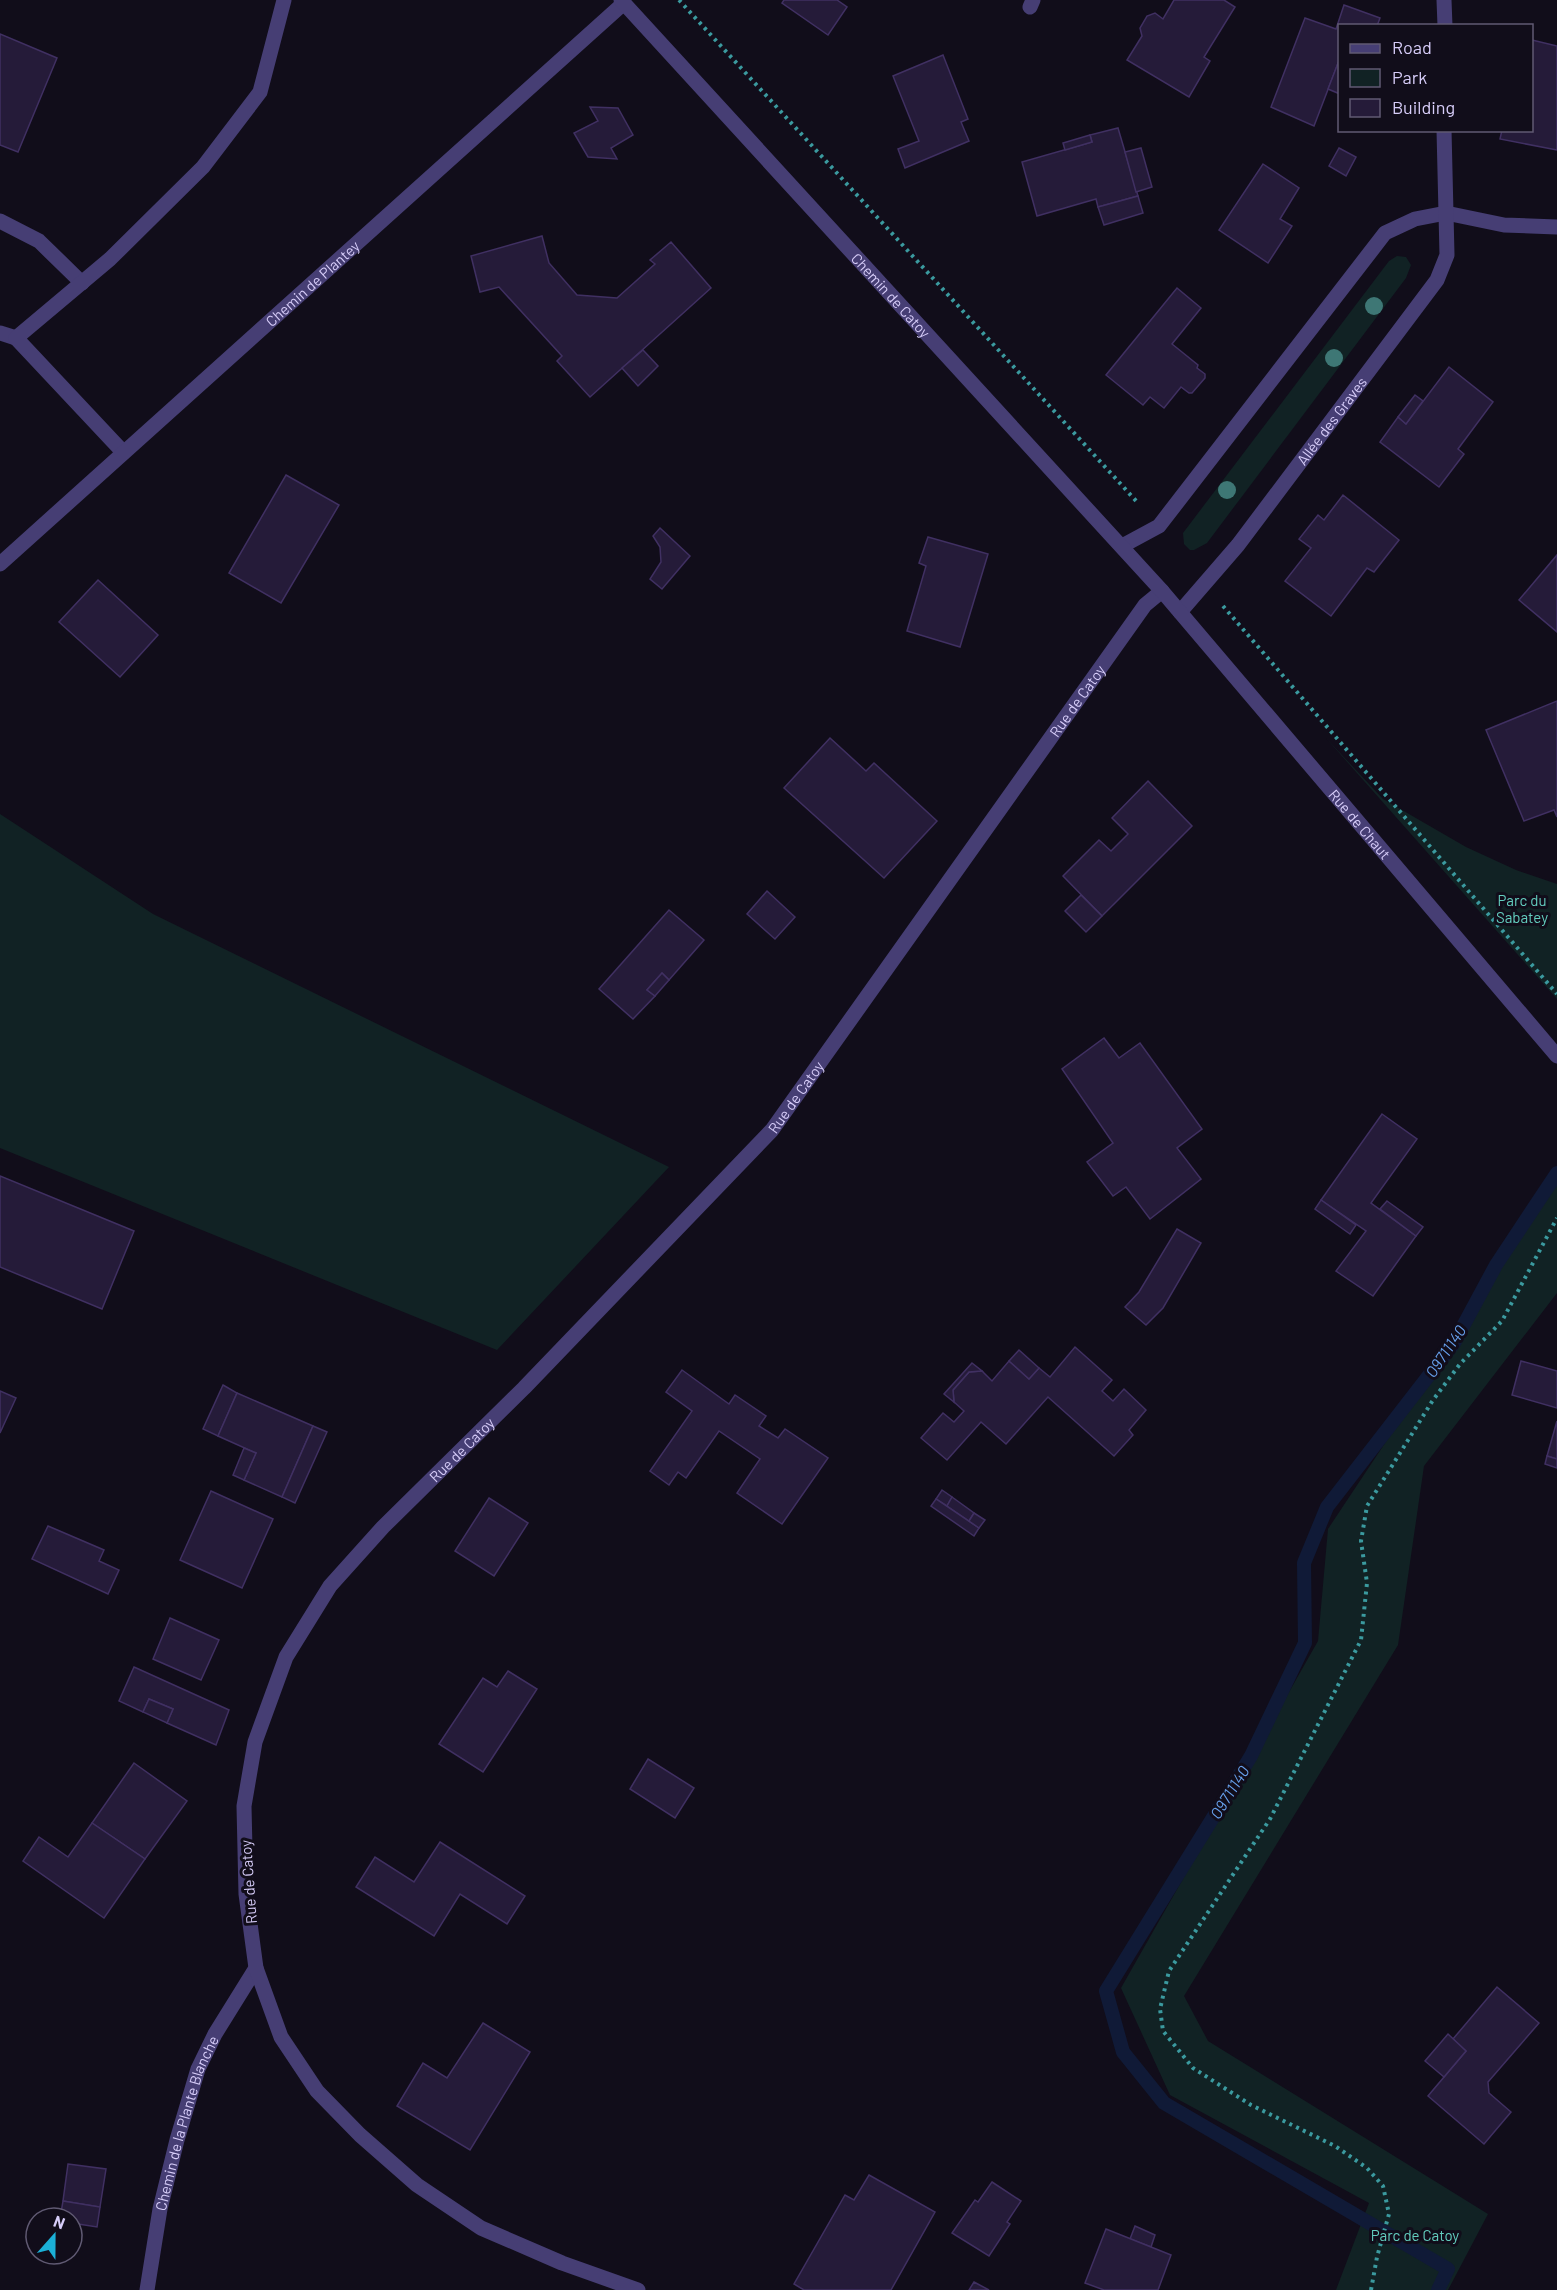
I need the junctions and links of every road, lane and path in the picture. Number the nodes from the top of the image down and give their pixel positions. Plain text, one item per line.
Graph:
1 (284, 0) edge
2 (679, 0) edge
3 (1444, 0) edge
4 (622, 2) edge
5 (1444, 24) edge
6 (1443, 132) edge
7 (1446, 213) junction
8 (0, 221) edge
9 (1557, 227) edge
10 (82, 283) junction
11 (0, 333) edge
12 (16, 338) junction
13 (123, 452) junction
14 (1159, 526) junction
15 (1122, 546) junction
16 (0, 564) edge
17 (1204, 584) junction
18 (1162, 591) junction
19 (1180, 612) junction
20 (1557, 994) edge
21 (1557, 1056) edge
22 (1557, 1218) edge
23 (256, 1968) junction
24 (147, 2290) edge
25 (638, 2290) edge
26 (1371, 2290) edge

1 - 10 street
2 - 14 path
3 - 5 street
4 - 13 street, Chemin de Plantey
4 - 15 street, Chemin de Catoy
6 - 7 street, Allée des Graves
7 - 9 street
7 - 14 street
7 - 17 street, Allée des Graves
8 - 10 street
10 - 12 street
11 - 12 street
12 - 13 street
13 - 16 street, Chemin de Plantey
14 - 15 street
15 - 18 street, Chemin de Catoy
17 - 19 street, Allée des Graves
17 - 20 path
18 - 19 street, Rue de Chaut
18 - 23 street, Rue de Catoy
19 - 21 street, Rue de Chaut
22 - 26 path
23 - 24 street, Chemin de la Plante Blanche
23 - 25 street, Rue de Catoy

